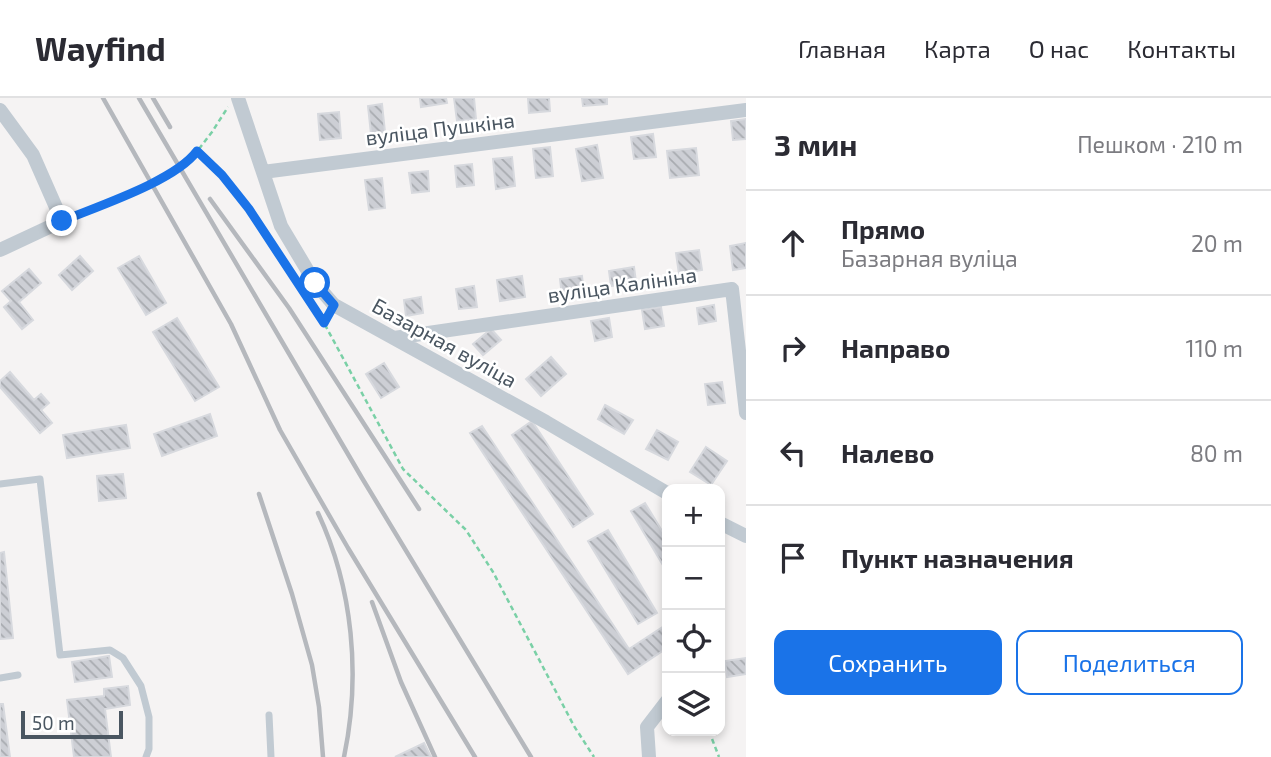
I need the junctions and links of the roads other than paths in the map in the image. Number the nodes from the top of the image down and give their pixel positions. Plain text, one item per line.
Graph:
1 (236, 98) edge
2 (0, 110) edge
3 (746, 110) edge
4 (263, 172) junction
5 (0, 250) edge
6 (394, 338) junction
7 (746, 413) edge
8 (0, 484) edge
9 (662, 490) edge
10 (725, 526) edge
11 (746, 536) edge
12 (18, 676) dead end
13 (0, 678) edge
14 (662, 706) edge
15 (269, 715) dead end
16 (145, 757) edge
17 (271, 757) edge
18 (649, 757) edge

1 - 4 street, Базарная вуліца
2 - 5 street
3 - 4 street, вуліца Пушкіна
4 - 6 street, Базарная вуліца
6 - 7 street, вуліца Калініна
6 - 9 street, Базарная вуліца
8 - 16 lane
10 - 11 street
12 - 13 lane
14 - 18 street
15 - 17 lane

